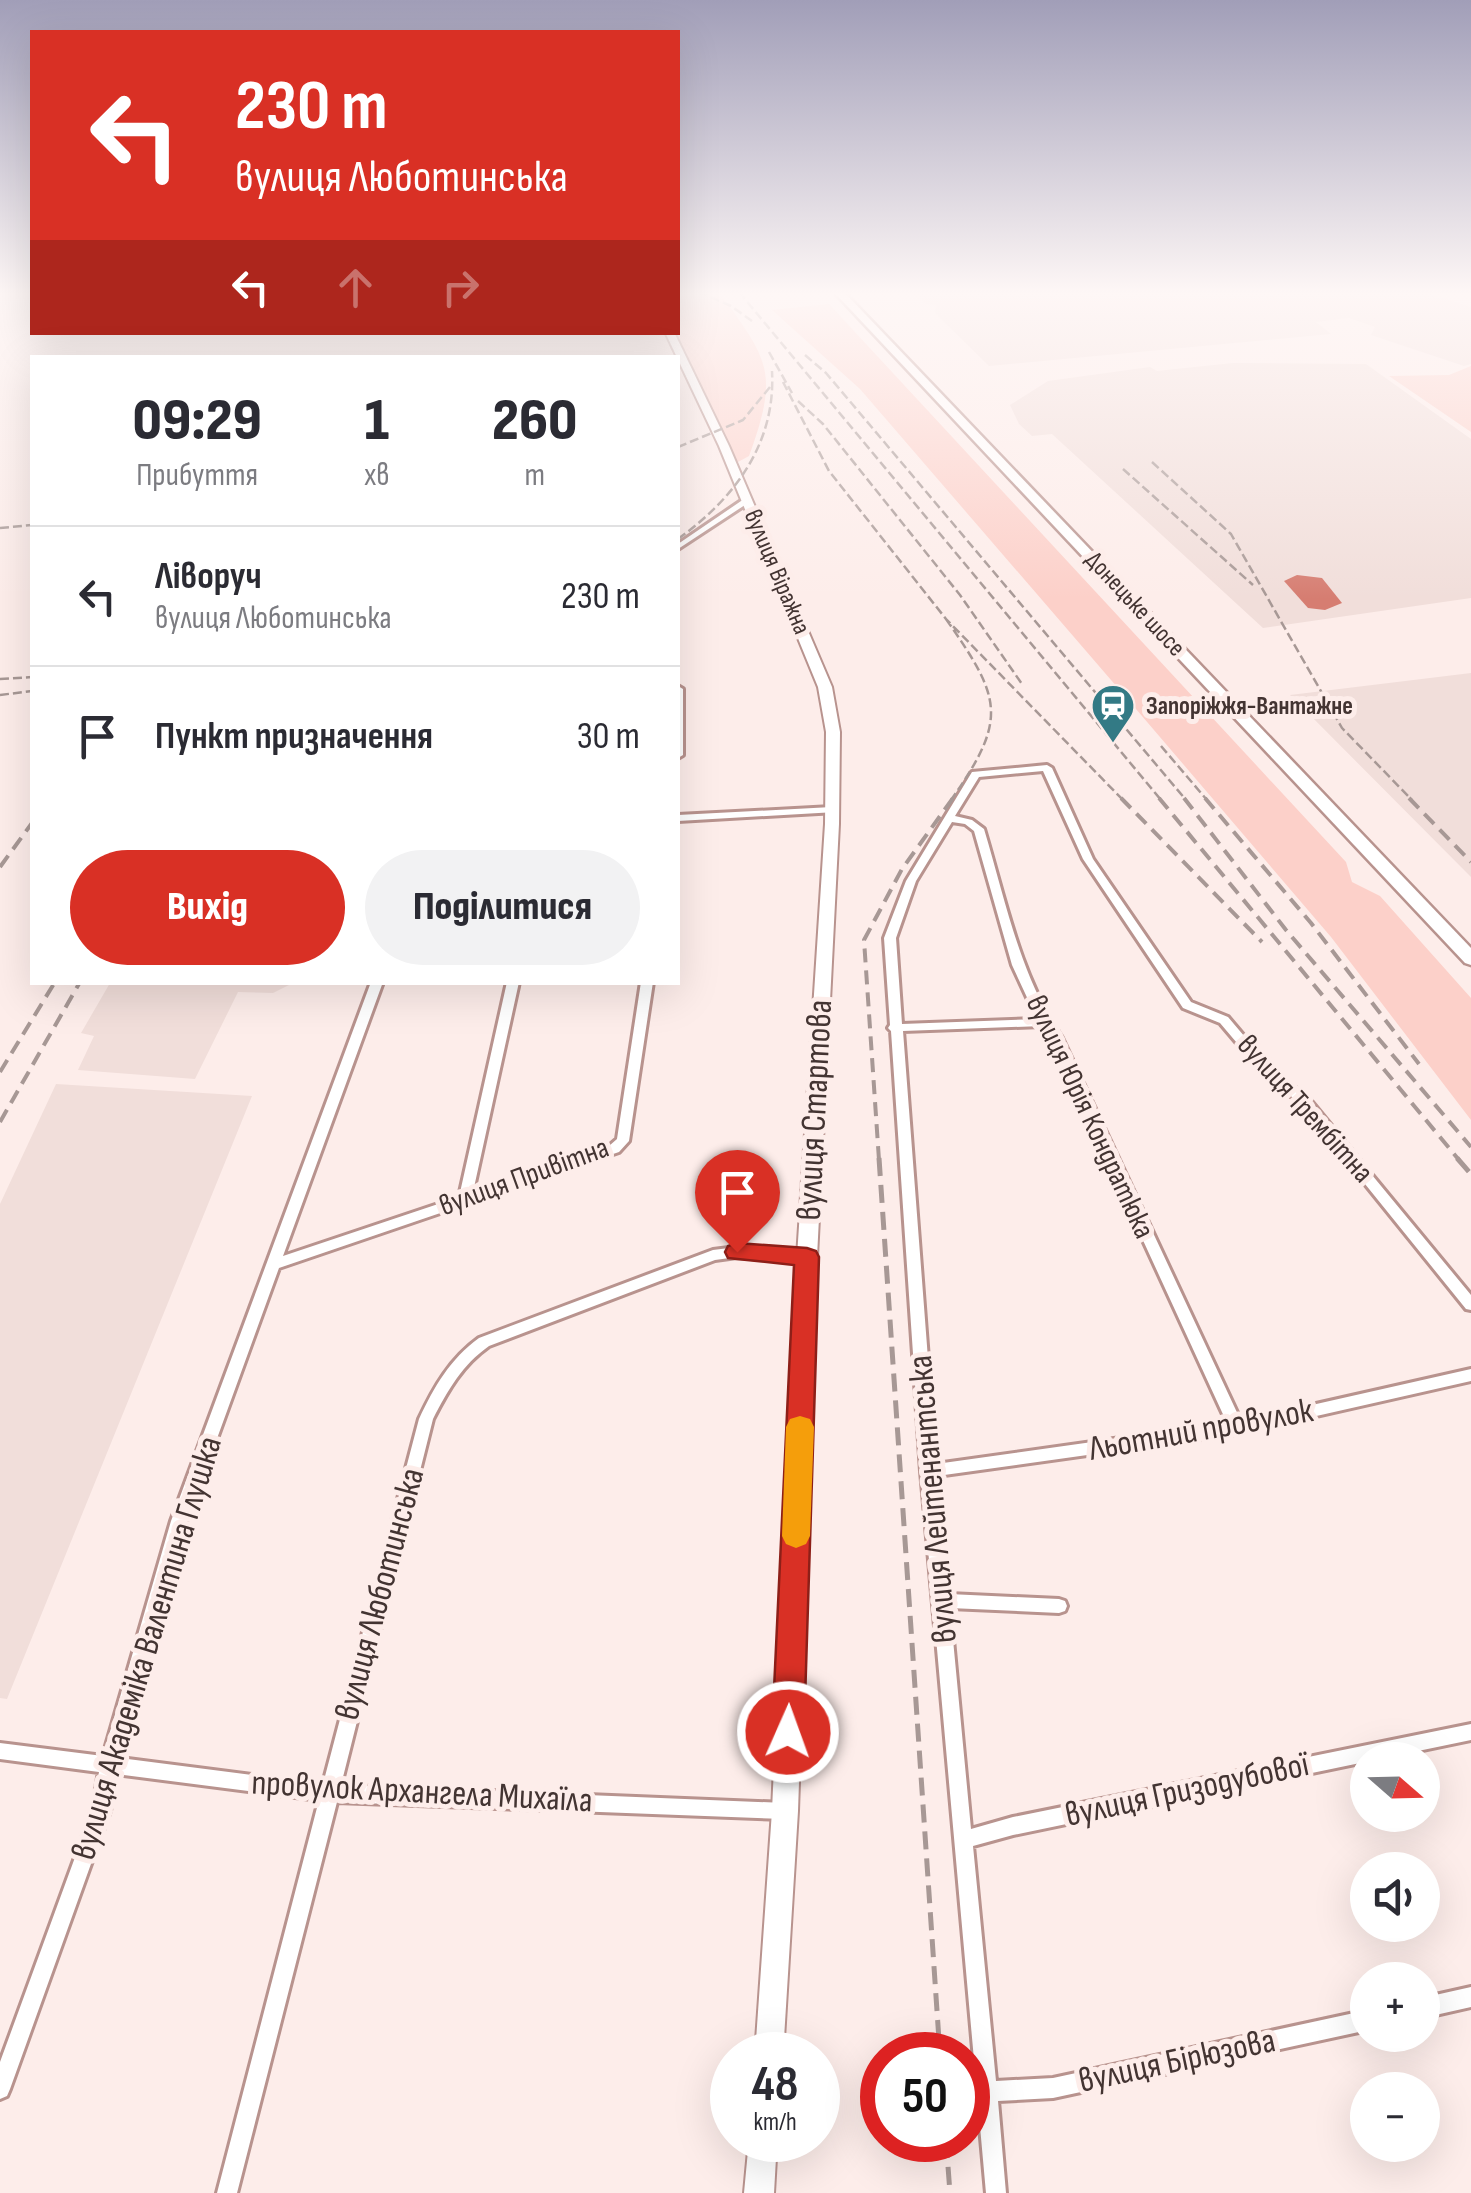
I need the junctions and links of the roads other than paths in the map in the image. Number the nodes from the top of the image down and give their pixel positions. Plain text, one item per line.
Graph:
1 (698, 394) edge
2 (936, 394) edge
3 (747, 501) junction
4 (680, 545) edge
5 (1047, 768) joint
6 (832, 817) junction
7 (680, 818) edge
8 (948, 818) junction
9 (1471, 960) edge
10 (376, 985) edge
11 (511, 985) edge
12 (647, 985) edge
13 (1044, 1022) junction
14 (894, 1028) junction
15 (465, 1199) junction
16 (807, 1257) junction
17 (273, 1266) junction
18 (1471, 1305) edge
19 (1471, 1375) edge
20 (1237, 1428) junction
21 (929, 1472) junction
22 (942, 1601) junction
23 (1058, 1606) dead end
24 (1471, 1732) edge
25 (0, 1751) edge
26 (110, 1765) junction
27 (327, 1793) junction
28 (785, 1812) junction
29 (964, 1840) junction
30 (1471, 1997) edge
31 (1440, 2004) edge
32 (1350, 2024) edge
33 (770, 2032) edge
34 (981, 2032) edge
35 (0, 2089) edge
36 (990, 2092) edge
37 (990, 2132) edge
38 (761, 2162) edge
39 (226, 2193) edge
40 (759, 2193) edge
41 (996, 2193) edge

1 - 3 main road, вулиця Віражна
2 - 9 main road, Донецьке шосе
3 - 4 street
3 - 6 main road, вулиця Віражна
5 - 8 street, вулиця Лейтенантська
5 - 18 street, вулиця Трембітна
6 - 7 street
6 - 16 main road, вулиця Стартова
8 - 13 street, вулиця Юрія Кондратюка
8 - 14 street, вулиця Лейтенантська
10 - 17 street, вулиця Академіка Валентина Глушка
11 - 15 street
12 - 15 street, вулиця Привітна
13 - 14 street
13 - 20 street, вулиця Юрія Кондратюка
14 - 21 street, вулиця Лейтенантська
15 - 17 street, вулиця Привітна
16 - 27 street, вулиця Люботинська
16 - 28 main road, вулиця Стартова
17 - 26 street, вулиця Академіка Валентина Глушка
19 - 20 street, Льотний провулок
20 - 21 street, Льотний провулок
21 - 22 street, вулиця Лейтенантська
22 - 23 street
22 - 29 street, вулиця Лейтенантська
24 - 29 street, вулиця Гризодубової
25 - 26 street, провулок Архангела Михаїла
26 - 27 street, провулок Архангела Михаїла
26 - 35 street, вулиця Академіка Валентина Глушка
27 - 28 street, провулок Архангела Михаїла
27 - 39 street, вулиця Люботинська
28 - 33 main road, вулиця Стартова
29 - 34 street, вулиця Лейтенантська
30 - 31 street
32 - 36 street, вулиця Бірюзова
37 - 41 street, вулиця Лейтенантська
38 - 40 main road

